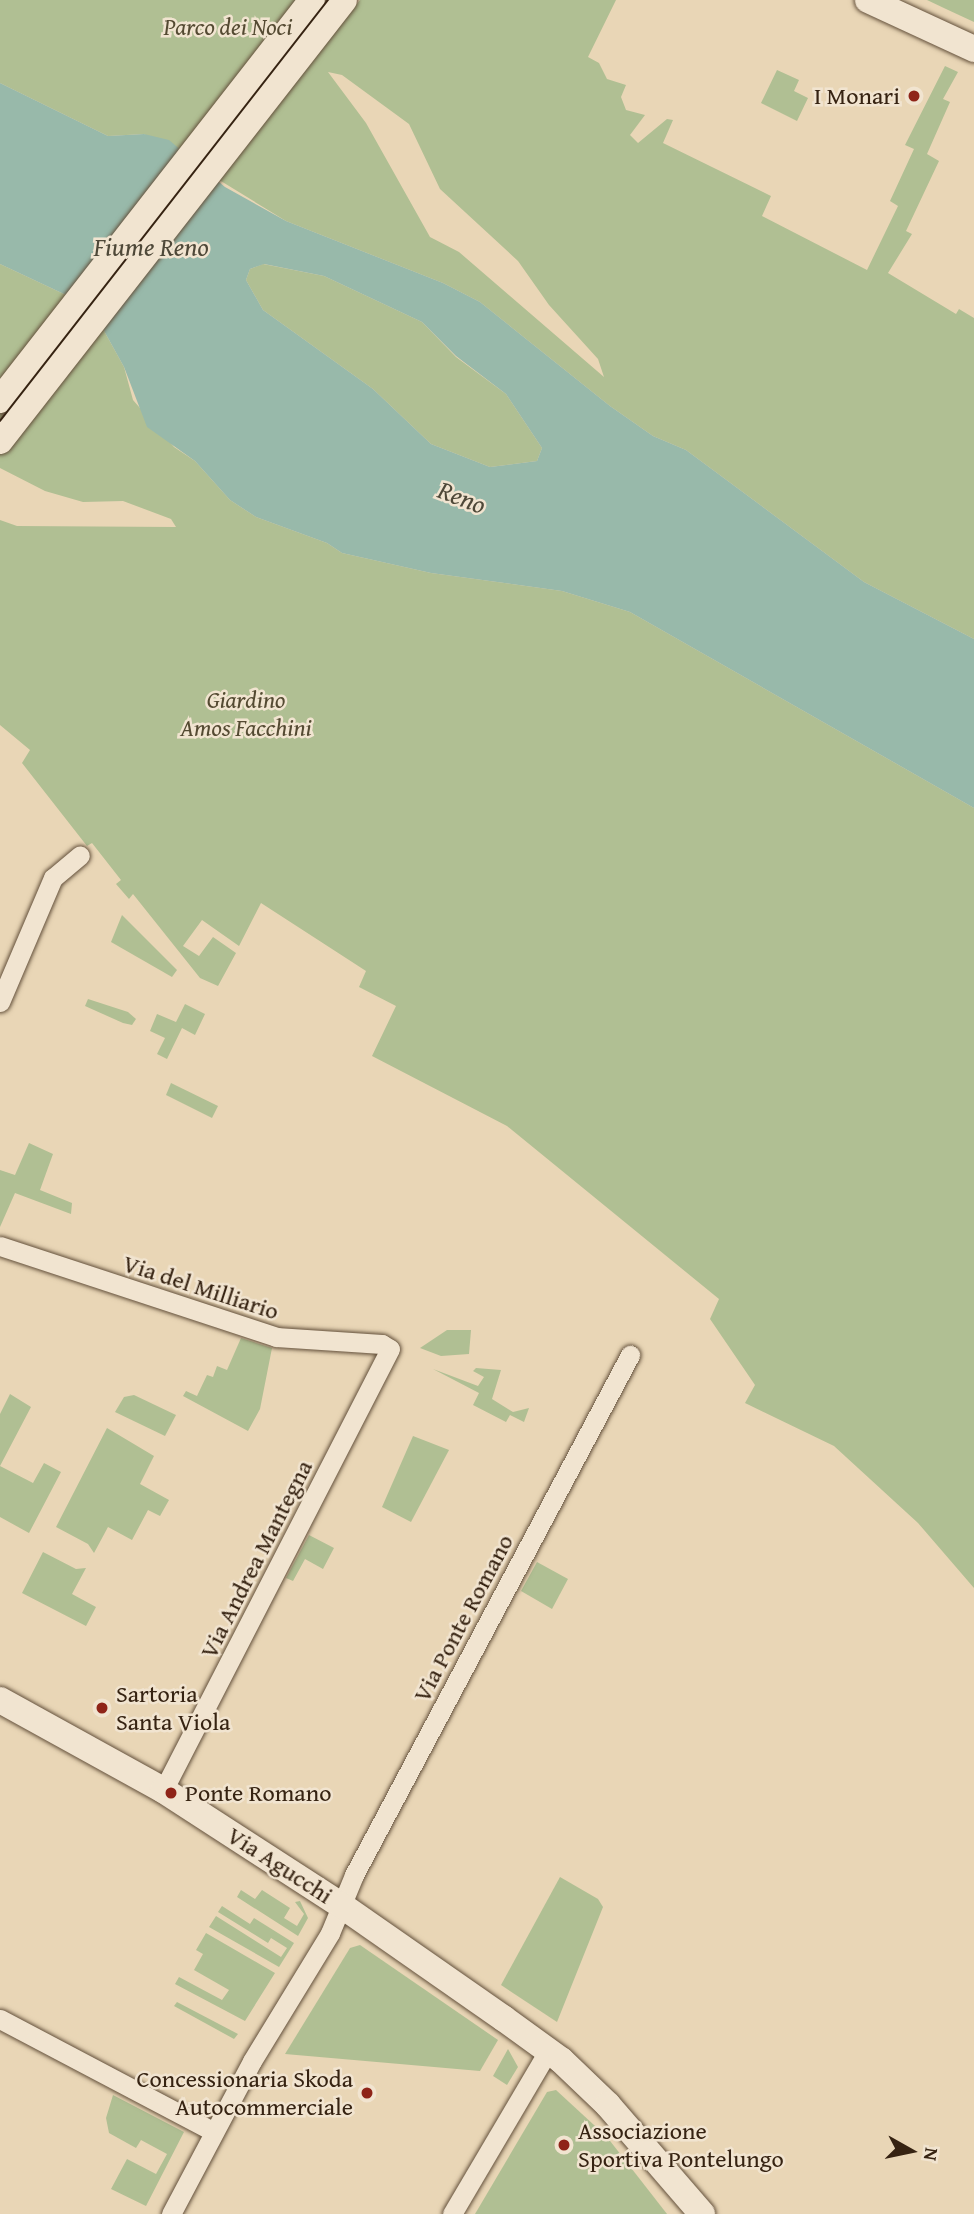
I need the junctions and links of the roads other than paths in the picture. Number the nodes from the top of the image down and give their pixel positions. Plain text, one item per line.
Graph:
1 (312, 0) edge
2 (344, 0) edge
3 (868, 0) edge
4 (974, 49) edge
5 (0, 400) edge
6 (0, 441) edge
7 (80, 855) dead end
8 (0, 1002) edge
9 (0, 1246) edge
10 (390, 1349) joint
11 (630, 1355) dead end
12 (0, 1700) edge
13 (163, 1790) junction
14 (341, 1905) junction
15 (0, 2019) edge
16 (548, 2051) junction
17 (214, 2132) junction
18 (171, 2214) edge
19 (452, 2214) edge
20 (702, 2214) edge

1 - 5 main road
2 - 6 main road
3 - 4 main road
7 - 8 street
9 - 10 street, Via del Milliario
10 - 13 street, Via Andrea Mantegna
11 - 14 street, Via Ponte Romano
12 - 13 main road, Via Agucchi
13 - 14 main road, Via Agucchi
14 - 16 main road, Via Agucchi
14 - 17 street, Via Ponte Romano
15 - 17 street
16 - 19 street
16 - 20 main road, Via Agucchi
17 - 18 street, Via Ponte Romano

